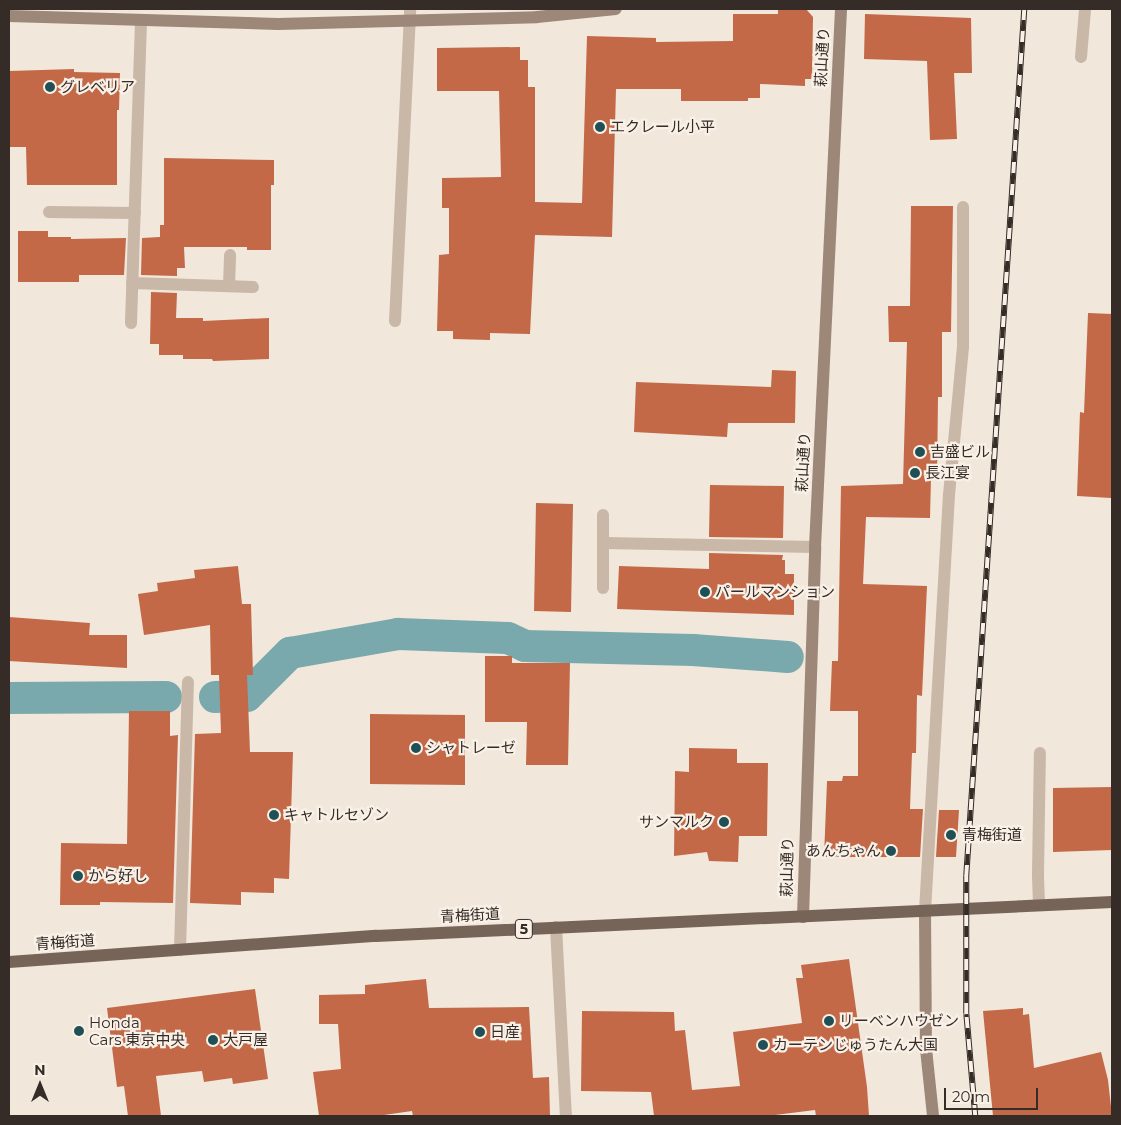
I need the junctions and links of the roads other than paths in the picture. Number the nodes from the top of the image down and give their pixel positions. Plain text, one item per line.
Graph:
1 (616, 9) edge
2 (841, 9) edge
3 (1085, 9) edge
4 (410, 15) edge
5 (9, 16) edge
6 (141, 20) junction
7 (1081, 57) dead end
8 (963, 207) dead end
9 (50, 212) dead end
10 (135, 213) junction
11 (230, 255) dead end
12 (132, 283) junction
13 (228, 286) junction
14 (253, 287) dead end
15 (395, 321) dead end
16 (131, 323) dead end
17 (603, 515) dead end
18 (604, 543) junction
19 (815, 547) junction
20 (603, 588) dead end
21 (188, 682) dead end
22 (1040, 753) dead end
23 (1112, 902) edge
24 (1040, 905) junction
25 (925, 911) junction
26 (803, 917) junction
27 (556, 928) junction
28 (180, 950) junction
29 (9, 962) edge
30 (566, 1116) edge
31 (933, 1116) edge

1 - 4 street
2 - 19 street, 萩山通り
3 - 7 street
4 - 6 street
4 - 15 street
5 - 6 street
6 - 10 street
8 - 25 street
9 - 10 street
10 - 12 street
11 - 13 street
12 - 13 street
12 - 16 street
13 - 14 street
17 - 18 street
18 - 19 street
18 - 20 street
19 - 26 street, 萩山通り
21 - 28 street
22 - 24 street
23 - 24 main road, 青梅街道 / 5
24 - 25 main road, 青梅街道 / 5
25 - 26 main road, 青梅街道 / 5
25 - 31 street
26 - 27 main road, 青梅街道 / 5
27 - 28 main road, 青梅街道 / 5
27 - 30 street
28 - 29 main road, 青梅街道 / 5

